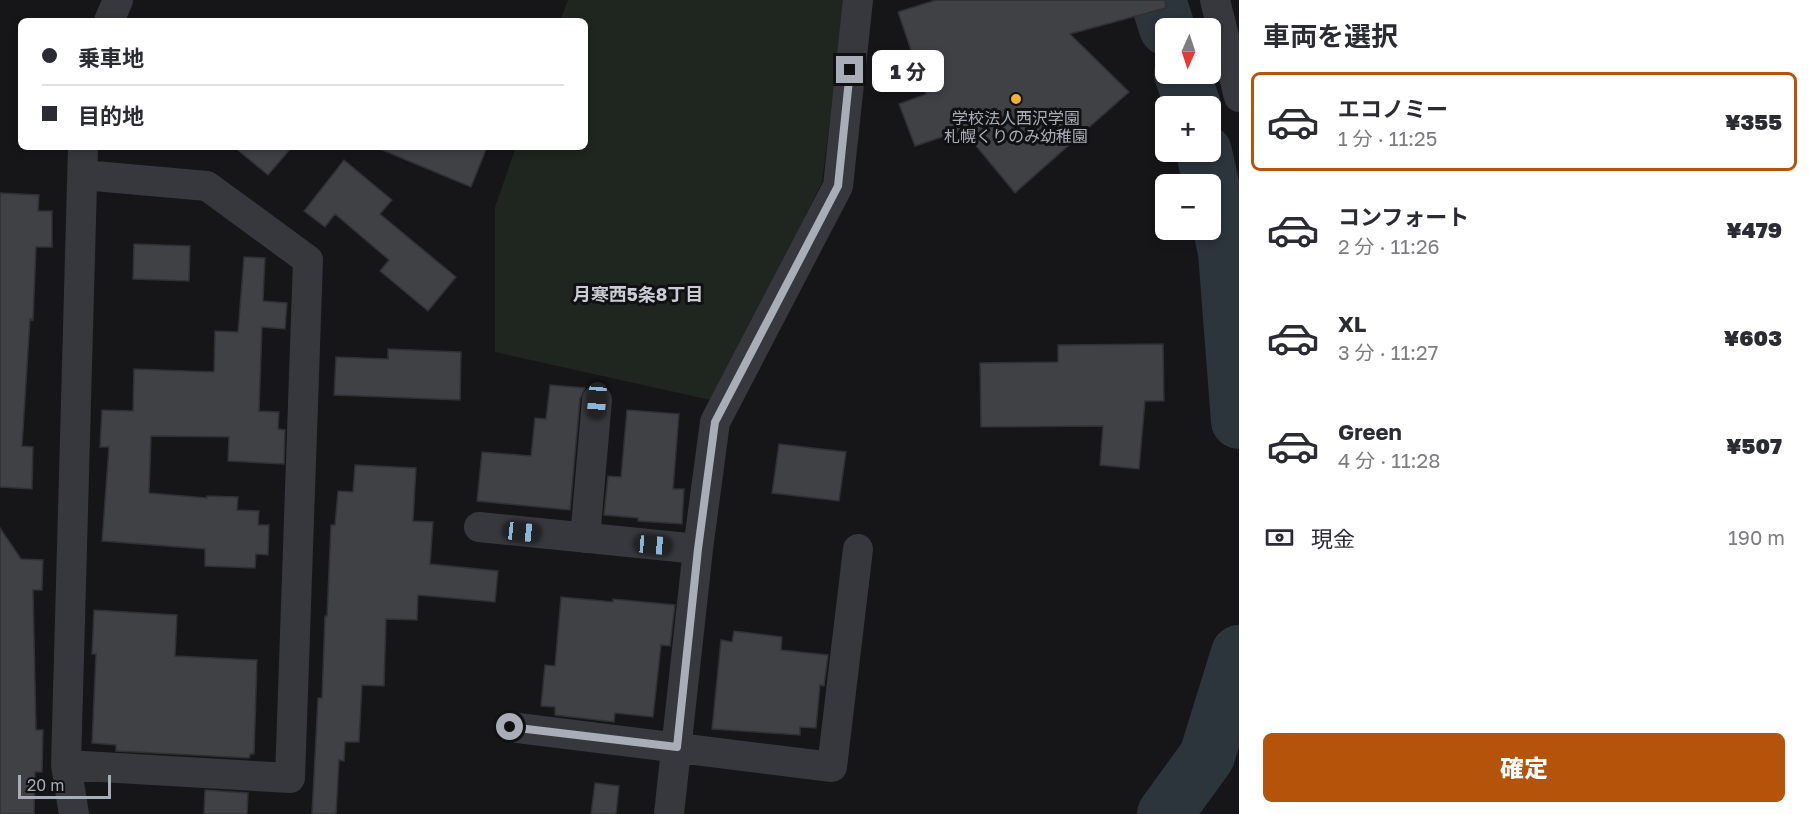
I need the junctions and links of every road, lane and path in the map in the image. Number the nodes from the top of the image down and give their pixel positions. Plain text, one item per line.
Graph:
1 (118, 0) edge
2 (858, 0) edge
3 (1215, 0) edge
4 (110, 18) edge
5 (1239, 97) edge
6 (83, 161) edge
7 (597, 400) dead end
8 (479, 527) dead end
9 (585, 538) junction
10 (698, 549) junction
11 (858, 549) dead end
12 (510, 727) dead end
13 (677, 747) junction
14 (66, 765) junction
15 (74, 814) edge
16 (669, 814) edge

1 - 4 street
2 - 10 street
3 - 5 street
6 - 14 street
6 - 14 street
7 - 9 street
8 - 9 street
9 - 10 street
10 - 13 street
11 - 13 street
12 - 13 street
13 - 16 street
14 - 15 street

